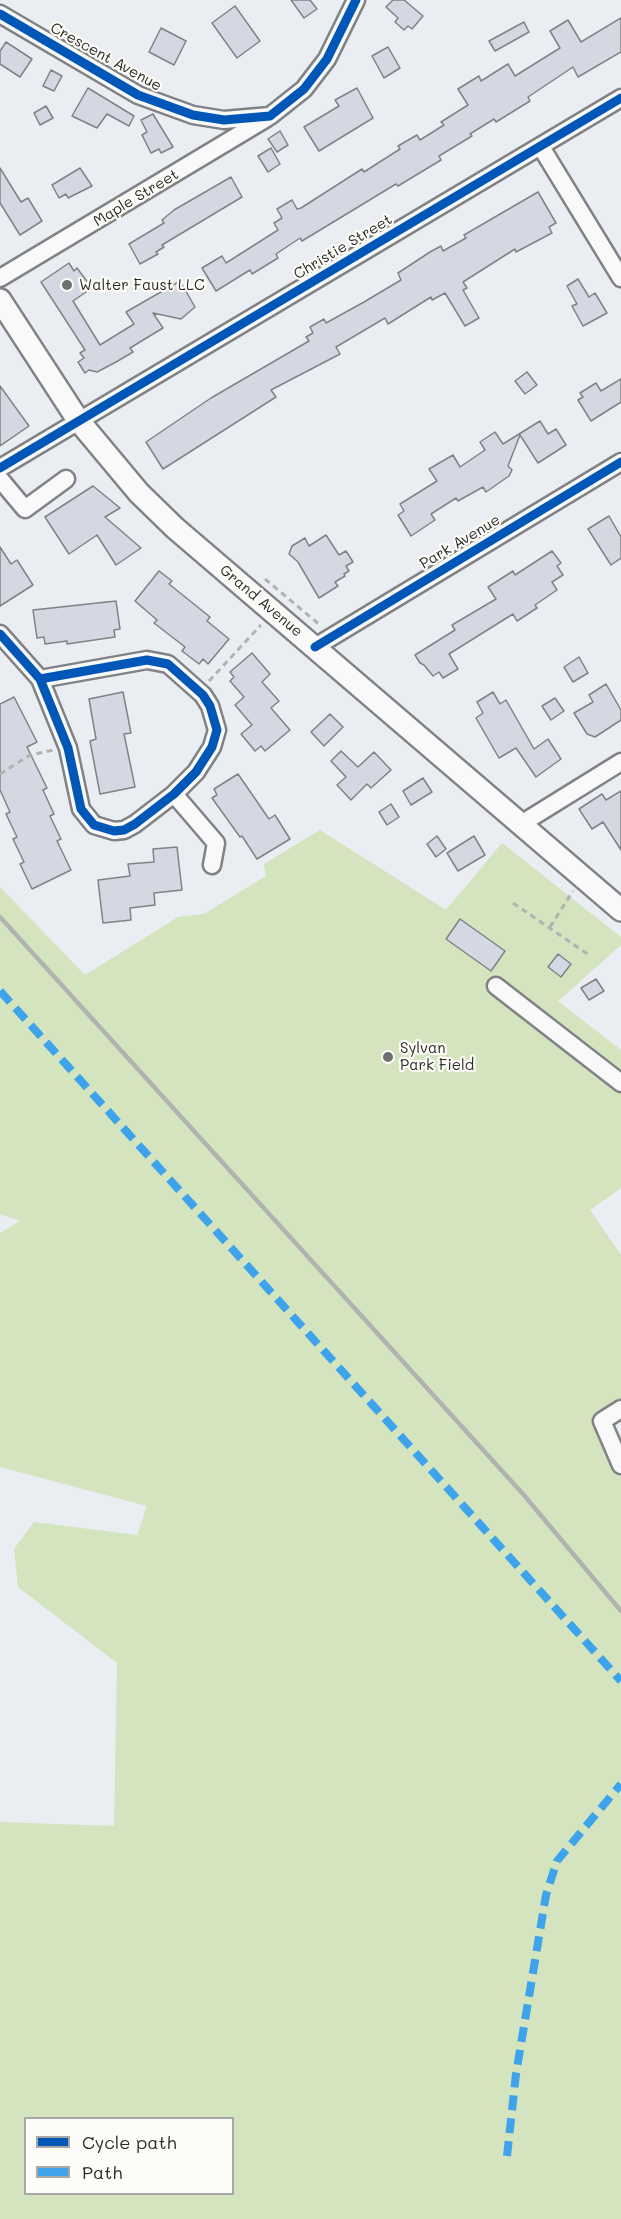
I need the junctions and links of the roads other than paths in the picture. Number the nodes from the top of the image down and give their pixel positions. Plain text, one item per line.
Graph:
1 (356, 0) edge
2 (0, 14) edge
3 (621, 98) edge
4 (270, 116) junction
5 (541, 147) junction
6 (0, 278) edge
7 (621, 278) edge
8 (0, 300) edge
9 (78, 420) junction
10 (621, 462) edge
11 (0, 468) edge
12 (0, 479) edge
13 (66, 479) dead end
14 (0, 634) edge
15 (324, 642) junction
16 (40, 679) junction
17 (621, 762) edge
18 (174, 794) junction
19 (521, 824) junction
20 (212, 865) dead end
21 (621, 910) edge
22 (496, 986) dead end
23 (621, 1083) edge
24 (621, 1409) edge
25 (617, 1446) edge
26 (621, 1465) edge

1 - 4 street
2 - 4 street, Crescent Avenue
3 - 5 street, Christie Street
4 - 6 street, Maple Street
5 - 7 street
5 - 9 street, Christie Street
8 - 9 main road, Grand Avenue
9 - 11 street, Christie Street
9 - 15 main road, Grand Avenue
10 - 15 street, Park Avenue
12 - 13 street
14 - 16 street
15 - 19 main road, Grand Avenue
16 - 18 street
16 - 18 street
17 - 19 street
18 - 20 street
19 - 21 main road, Grand Avenue
22 - 23 street
24 - 25 street
25 - 26 street

